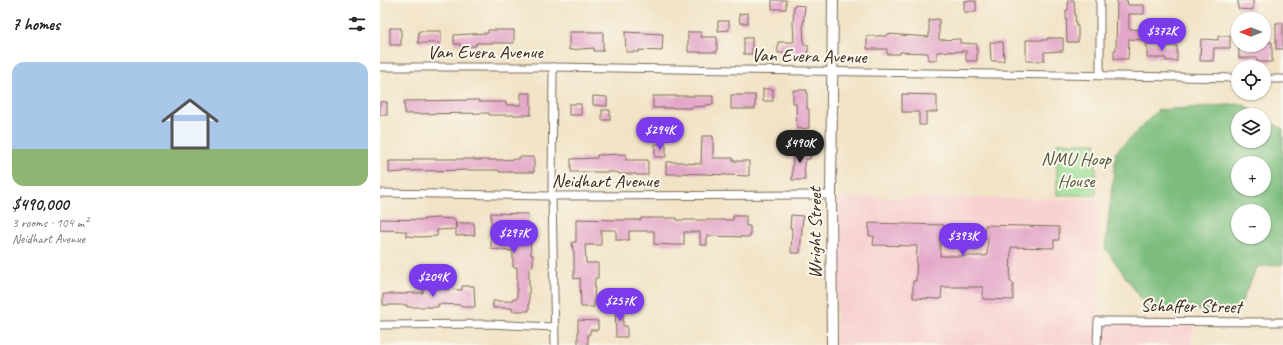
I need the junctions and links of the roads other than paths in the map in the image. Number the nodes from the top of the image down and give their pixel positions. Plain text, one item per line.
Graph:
1 (833, 0) edge
2 (1100, 0) edge
3 (380, 67) edge
4 (553, 67) junction
5 (833, 71) junction
6 (1100, 75) junction
7 (1231, 78) edge
8 (1271, 78) edge
9 (1283, 79) edge
10 (380, 193) edge
11 (831, 195) junction
12 (552, 196) junction
13 (1283, 322) edge
14 (380, 325) edge
15 (555, 327) junction
16 (555, 345) edge
17 (832, 345) edge
18 (1097, 345) edge

1 - 5 main road, Wright Street
2 - 6 street
3 - 4 street, Van Evera Avenue
4 - 5 street, Van Evera Avenue
4 - 12 street
5 - 6 street, Van Evera Avenue
5 - 11 main road, Wright Street
6 - 7 street, Van Evera Avenue
8 - 9 street
10 - 12 street, Neidhart Avenue
11 - 12 street, Neidhart Avenue
11 - 17 main road, Wright Street
12 - 15 street
13 - 18 street, Schaffer Street
14 - 15 street
15 - 16 street

